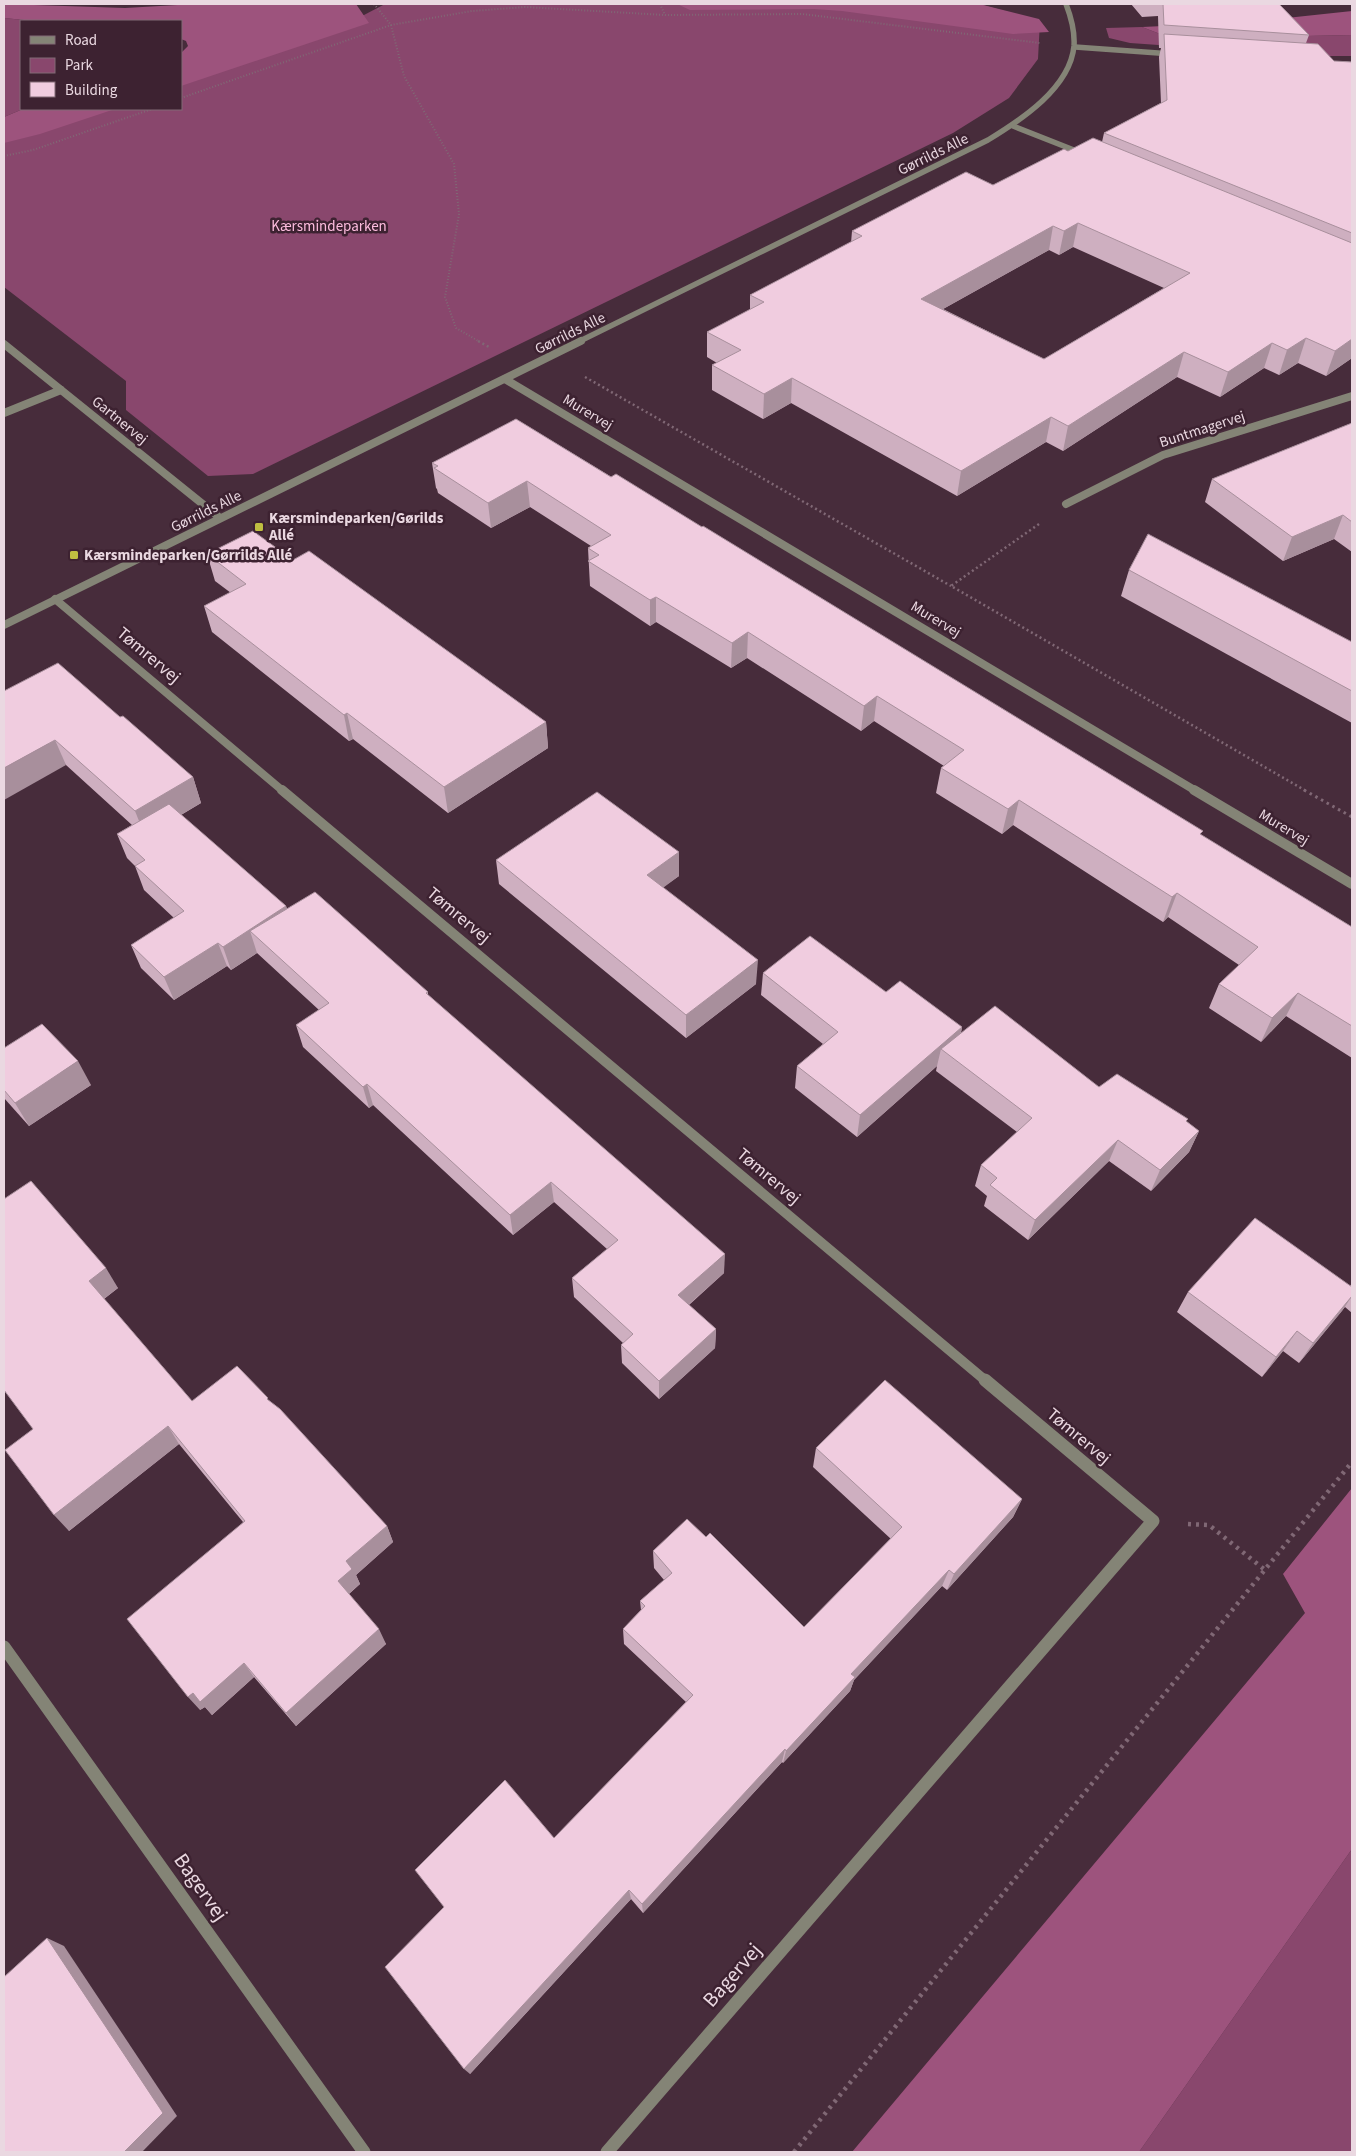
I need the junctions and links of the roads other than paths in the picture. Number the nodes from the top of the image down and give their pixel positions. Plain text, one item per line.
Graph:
1 (1066, 4) edge
2 (1075, 47) junction
3 (1182, 54) edge
4 (1013, 126) junction
5 (1087, 156) edge
6 (4, 344) edge
7 (505, 379) junction
8 (61, 390) junction
9 (1352, 396) edge
10 (4, 414) edge
11 (1066, 504) road end
12 (220, 518) junction
13 (55, 599) junction
14 (4, 625) edge
15 (1352, 884) edge
16 (4, 1647) edge
17 (890, 1825) joint
18 (364, 2152) edge
19 (607, 2152) edge

1 - 2 street, Gørrilds Alle
2 - 3 street
2 - 4 street, Gørrilds Alle
4 - 5 street
4 - 7 street, Gørrilds Alle
6 - 8 street, Gartnervej
7 - 12 street, Gørrilds Alle
7 - 15 street, Murervej
8 - 10 street
8 - 12 street, Gartnervej
9 - 11 street, Buntmagervej
12 - 13 street, Gørrilds Alle
13 - 14 street, Gørrilds Alle
13 - 17 street, Tømrervej
16 - 18 street, Bagervej
17 - 19 street, Bagervej

